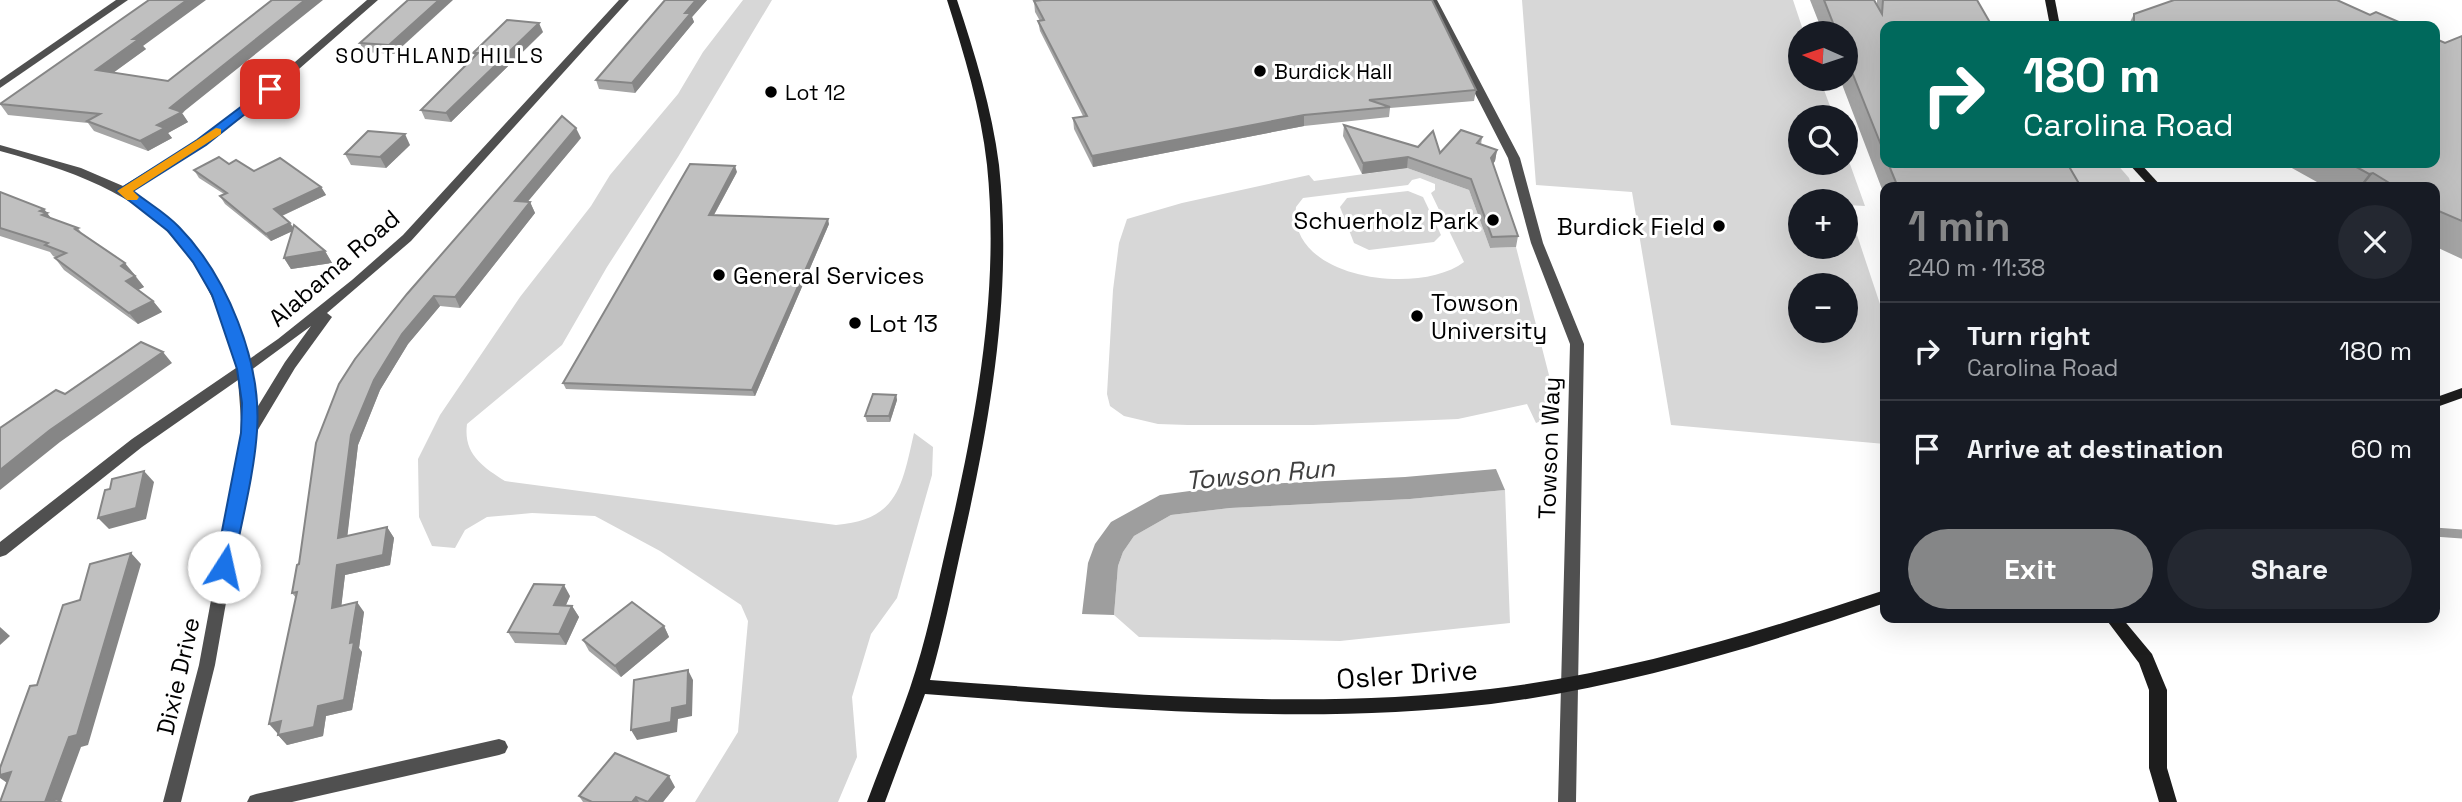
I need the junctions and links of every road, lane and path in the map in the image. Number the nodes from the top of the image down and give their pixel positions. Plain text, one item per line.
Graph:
1 (123, 0) edge
2 (373, 0) edge
3 (624, 0) edge
4 (952, 0) edge
5 (1432, 0) edge
6 (2050, 0) edge
7 (2054, 21) edge
8 (0, 85) edge
9 (0, 148) edge
10 (2139, 168) edge
11 (2152, 182) edge
12 (124, 191) junction
13 (335, 302) junction
14 (245, 369) junction
15 (2462, 393) edge
16 (2440, 400) edge
17 (249, 433) junction
18 (0, 551) edge
19 (1880, 598) edge
20 (2117, 623) edge
21 (919, 686) junction
22 (499, 747) dead end
23 (172, 802) edge
24 (256, 802) edge
25 (876, 802) edge
26 (1567, 802) edge
27 (2168, 802) edge

1 - 8 street
2 - 12 street
3 - 13 street, Alabama Road
4 - 21 main road
5 - 26 street, Towson Way
6 - 7 main road
9 - 12 street, Dixie Drive
10 - 11 main road
12 - 14 street, Dixie Drive
13 - 14 street, Alabama Road
13 - 17 street
14 - 17 street, Dixie Drive
14 - 18 street, Alabama Road
15 - 16 main road
17 - 23 street, Dixie Drive
19 - 21 main road, Osler Drive
20 - 27 main road
21 - 25 main road
22 - 24 street

